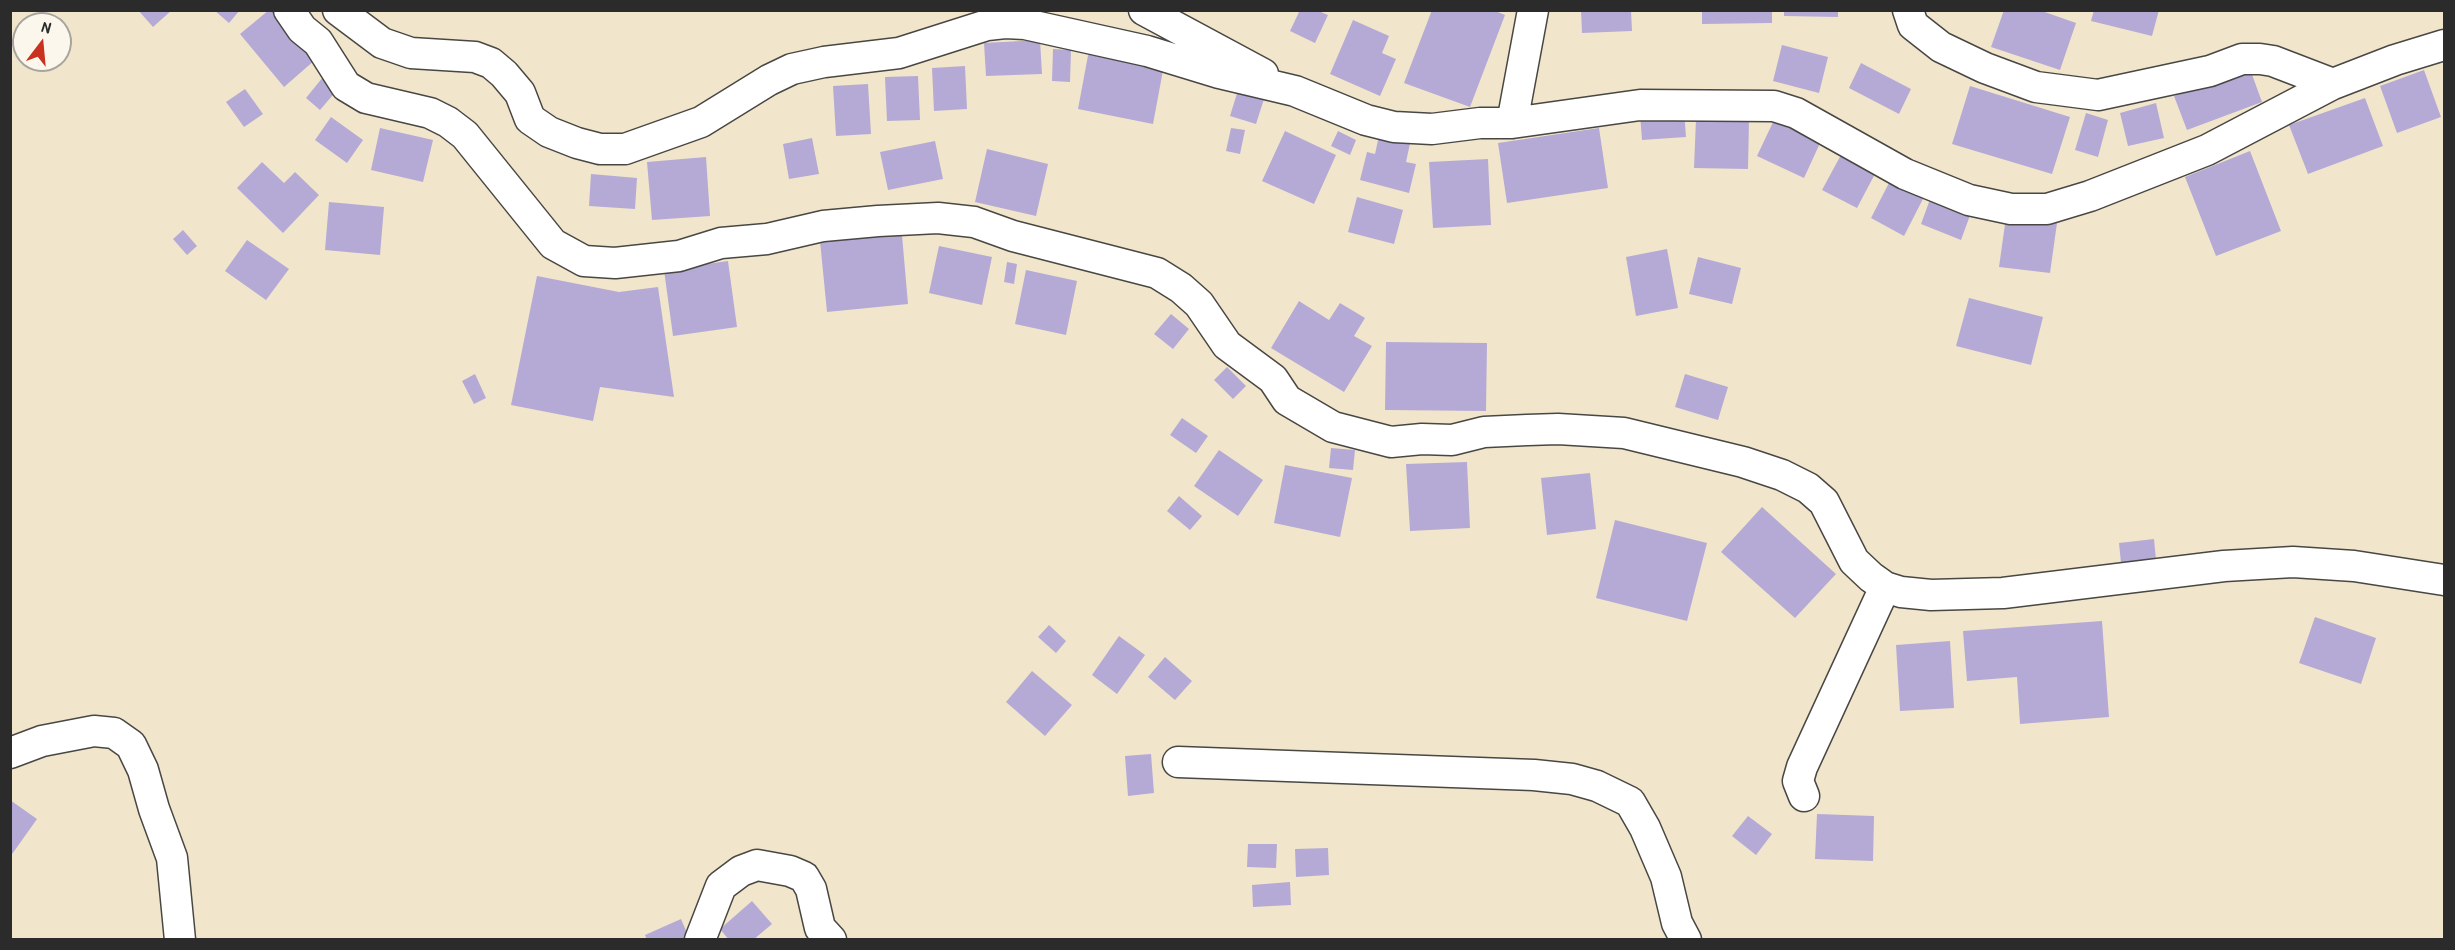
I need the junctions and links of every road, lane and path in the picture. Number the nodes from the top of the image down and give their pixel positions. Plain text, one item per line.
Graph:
1 (289, 10) edge
2 (338, 10) edge
3 (1144, 10) edge
4 (1533, 10) edge
5 (1908, 10) edge
6 (2445, 45) edge
7 (2333, 84) junction
8 (1295, 91) junction
9 (1512, 123) junction
10 (2445, 580) edge
11 (1885, 586) junction
12 (10, 753) edge
13 (1178, 762) dead end
14 (1804, 796) dead end
15 (180, 939) edge
16 (700, 939) edge
17 (831, 939) edge
18 (1686, 939) edge

1 - 11 street
2 - 8 street
3 - 8 street
4 - 9 street
5 - 7 street
6 - 7 street
7 - 9 street
8 - 9 street
10 - 11 street
11 - 14 street
12 - 15 street
13 - 18 street
16 - 17 street

